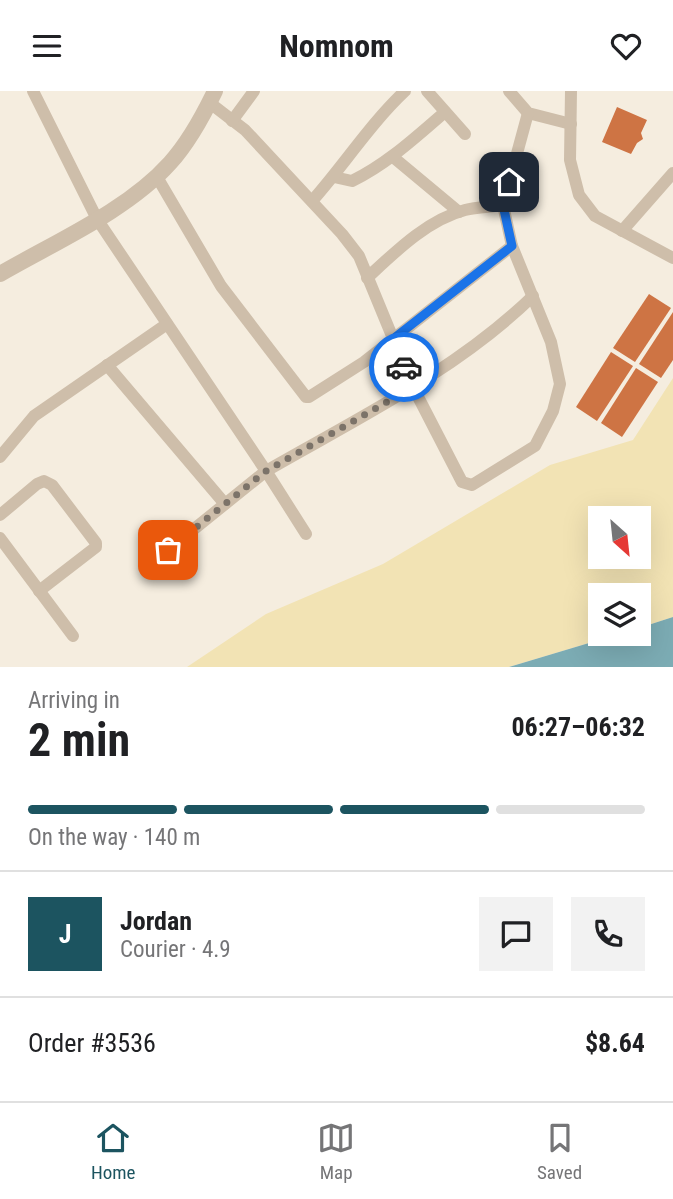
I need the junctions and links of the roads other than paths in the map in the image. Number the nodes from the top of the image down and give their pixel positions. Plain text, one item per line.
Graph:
1 (33, 91) edge
2 (254, 91) edge
3 (405, 91) edge
4 (427, 91) edge
5 (509, 91) edge
6 (571, 91) edge
7 (212, 97) edge
8 (445, 112) junction
9 (528, 113) junction
10 (232, 121) junction
11 (571, 124) junction
12 (465, 134) dead end
13 (393, 157) junction
14 (673, 173) edge
15 (157, 177) junction
16 (334, 177) junction
17 (312, 201) junction
18 (503, 205) junction
19 (459, 212) junction
20 (97, 219) junction
21 (622, 231) junction
22 (512, 246) junction
23 (673, 258) edge
24 (0, 274) edge
25 (367, 278) junction
26 (533, 296) junction
27 (167, 324) junction
28 (393, 339) junction
29 (107, 365) junction
30 (413, 387) junction
31 (0, 457) edge
32 (266, 471) junction
33 (225, 504) junction
34 (0, 515) edge
35 (306, 534) dead end
36 (0, 538) edge
37 (168, 550) dead end
38 (39, 591) junction
39 (73, 636) dead end

1 - 20 street
2 - 10 street
3 - 16 street
4 - 8 street
5 - 9 street
6 - 11 street
7 - 10 street
7 - 15 street
8 - 12 street
8 - 13 street
9 - 11 street
9 - 18 street
10 - 17 street
11 - 21 street
13 - 16 street
13 - 19 street
14 - 21 street
15 - 20 street
15 - 28 street
16 - 17 street
17 - 25 street
18 - 19 street
18 - 22 street
19 - 25 street
20 - 24 street
20 - 27 street
21 - 23 street
22 - 26 street
22 - 28 street
25 - 28 street
26 - 30 street
26 - 30 street
27 - 29 street
27 - 32 street
28 - 30 street
29 - 31 street
29 - 33 street
30 - 32 street
32 - 33 street
32 - 35 street
33 - 37 street
34 - 38 street
36 - 38 street
38 - 39 street

